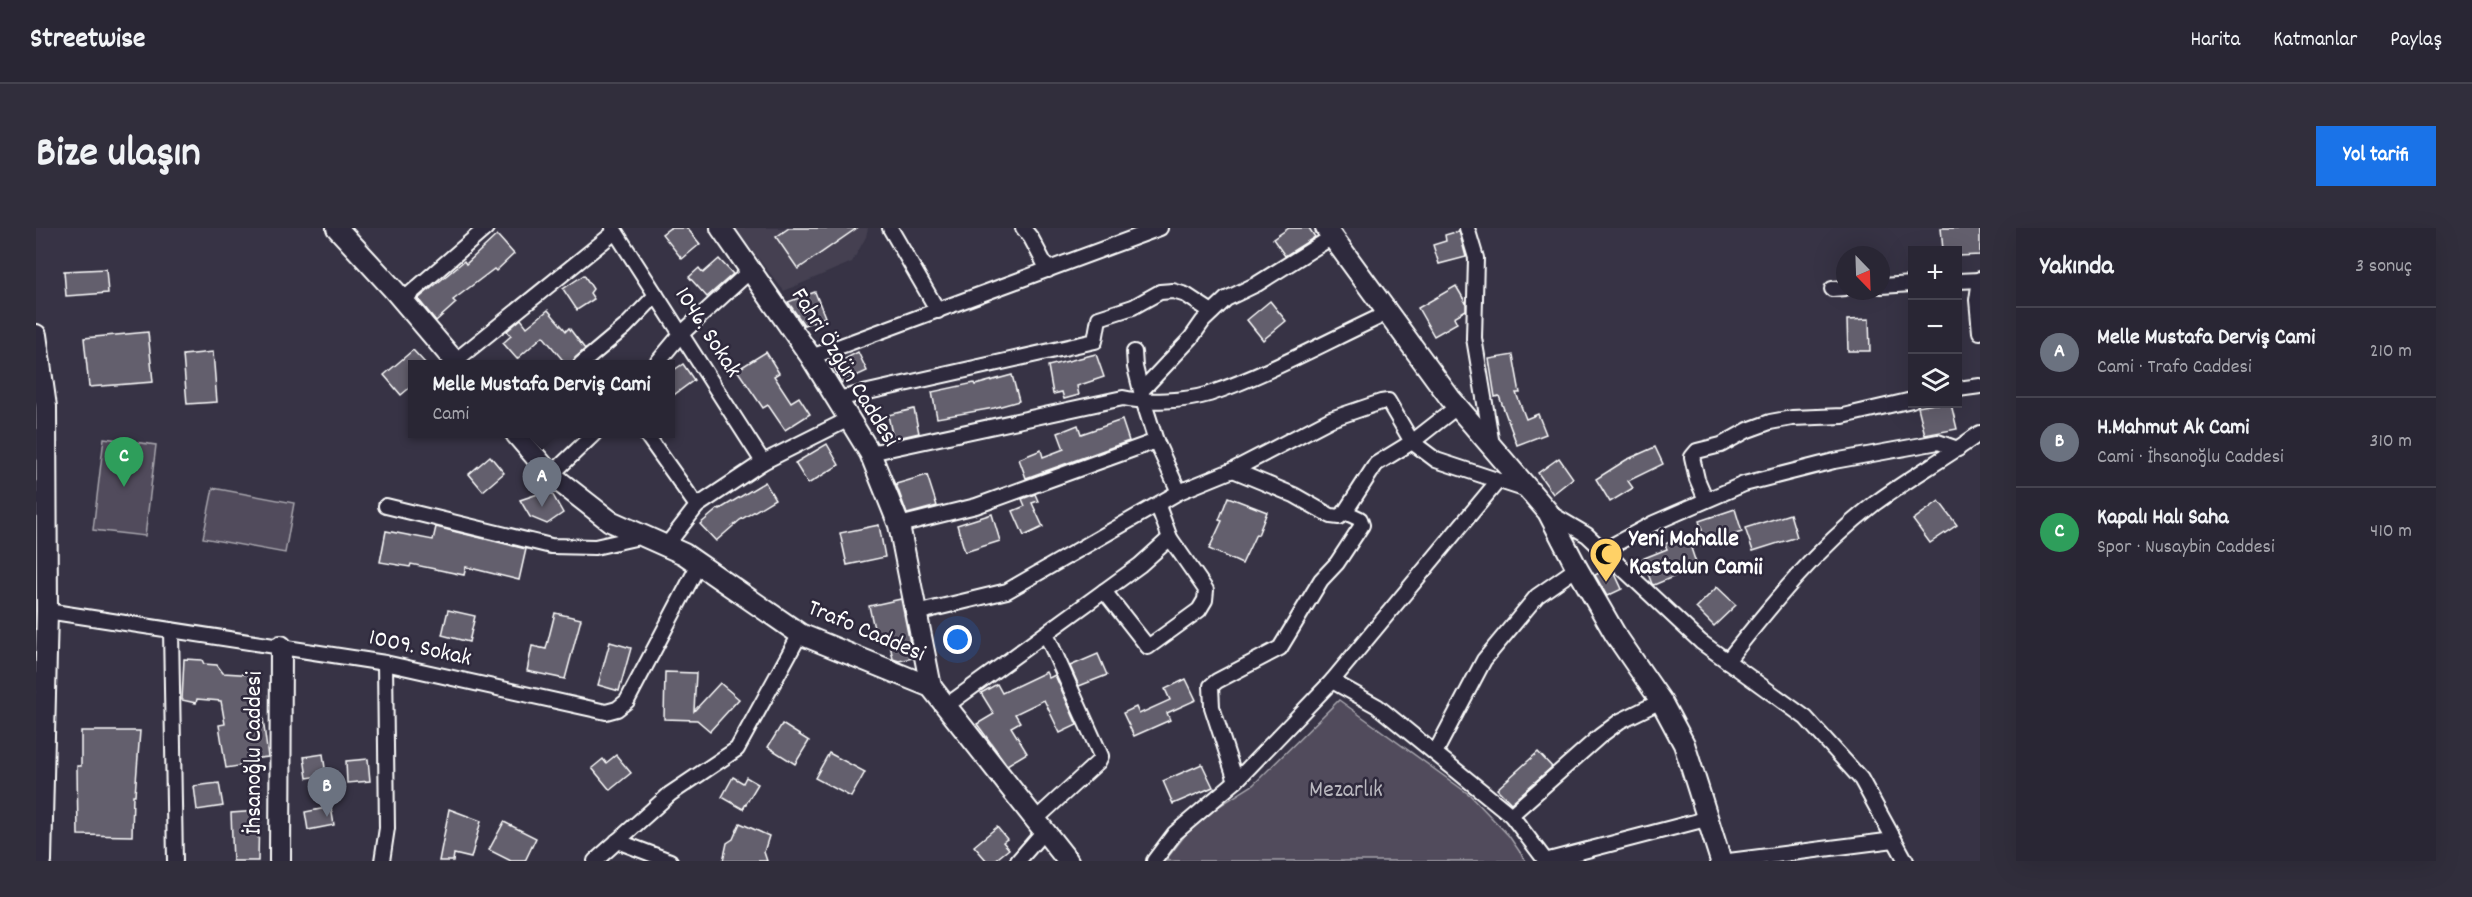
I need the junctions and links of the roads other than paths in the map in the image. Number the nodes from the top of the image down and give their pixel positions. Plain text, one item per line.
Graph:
1 (337, 228) edge
2 (486, 228) edge
3 (721, 228) edge
4 (890, 228) edge
5 (1023, 228) edge
6 (1467, 228) edge
7 (1152, 229) edge
8 (614, 230) edge
9 (1329, 232) edge
10 (752, 268) junction
11 (1048, 270) junction
12 (1980, 280) edge
13 (1962, 281) edge
14 (1908, 284) edge
15 (1890, 285) edge
16 (656, 295) junction
17 (403, 300) junction
18 (938, 311) junction
19 (1212, 312) junction
20 (1388, 313) junction
21 (1980, 332) edge
22 (681, 334) junction
23 (36, 335) edge
24 (1134, 352) dead end
25 (811, 357) junction
26 (453, 360) edge
27 (460, 360) edge
28 (586, 360) edge
29 (659, 360) edge
30 (1980, 386) edge
31 (1962, 388) edge
32 (1143, 396) junction
33 (837, 399) junction
34 (1908, 401) edge
35 (1458, 406) junction
36 (849, 419) junction
37 (1980, 433) edge
38 (519, 438) edge
39 (590, 438) edge
40 (649, 438) edge
41 (1156, 441) junction
42 (1412, 442) junction
43 (1492, 447) junction
44 (1958, 449) junction
45 (870, 453) junction
46 (764, 462) junction
47 (1233, 470) junction
48 (551, 475) junction
49 (1498, 481) junction
50 (1179, 492) junction
51 (1532, 492) junction
52 (1706, 500) junction
53 (386, 506) dead end
54 (697, 506) junction
55 (1158, 506) junction
56 (1345, 512) junction
57 (1548, 512) junction
58 (898, 525) junction
59 (644, 536) junction
60 (1170, 538) junction
61 (666, 546) junction
62 (1604, 550) junction
63 (699, 564) junction
64 (1577, 568) junction
65 (1104, 591) junction
66 (47, 611) junction
67 (916, 613) junction
68 (171, 630) junction
69 (800, 634) junction
70 (1046, 634) junction
71 (281, 646) junction
72 (1727, 661) junction
73 (385, 663) junction
74 (1332, 681) junction
75 (931, 687) junction
76 (1661, 701) junction
77 (946, 706) junction
78 (1435, 753) junction
79 (1236, 781) junction
80 (1511, 815) junction
81 (1706, 819) junction
82 (1040, 826) junction
83 (1894, 840) junction
84 (616, 841) junction
85 (41, 861) edge
86 (175, 861) edge
87 (280, 861) edge
88 (382, 861) edge
89 (594, 861) edge
90 (670, 861) edge
91 (1018, 861) edge
92 (1068, 861) edge
93 (1154, 861) edge
94 (1545, 861) edge
95 (1721, 861) edge
96 (1729, 861) edge
97 (1906, 861) edge

1 - 17 street
2 - 17 street
3 - 10 street, Fahri Özgün Caddesi
4 - 18 street
5 - 11 street
6 - 43 street
7 - 11 street
8 - 16 street, 1046. Sokak
8 - 27 street
9 - 19 street
9 - 20 street
10 - 22 street
10 - 25 street, Fahri Özgün Caddesi
11 - 18 street
12 - 13 street
12 - 21 street
14 - 15 street
16 - 22 street, 1046. Sokak
16 - 28 street
17 - 26 street
18 - 25 street
19 - 32 street
19 - 33 street
20 - 32 street
20 - 35 street
22 - 29 street
22 - 46 street, 1046. Sokak
23 - 66 street
24 - 32 street
25 - 33 street, Fahri Özgün Caddesi
30 - 31 street
32 - 41 street
32 - 45 street
33 - 36 street, Fahri Özgün Caddesi
34 - 52 street
35 - 42 street
35 - 43 street
36 - 45 street, Fahri Özgün Caddesi
36 - 46 street
37 - 44 street
38 - 48 street, Trafo Caddesi
39 - 48 street
40 - 54 street
41 - 50 street
41 - 58 street
42 - 47 street
42 - 49 street
42 - 56 street
43 - 51 street
44 - 52 street
44 - 72 street
45 - 58 street, Fahri Özgün Caddesi
46 - 54 street
47 - 50 street
47 - 56 street
48 - 59 street, Trafo Caddesi
49 - 51 street
49 - 74 street
50 - 55 street
51 - 57 street
52 - 62 street
53 - 59 street
54 - 61 street
55 - 60 street
55 - 67 street
56 - 79 street
57 - 62 street
57 - 64 street
58 - 67 street, Fahri Özgün Caddesi
59 - 61 street, Trafo Caddesi
60 - 65 street
60 - 65 street
61 - 63 street, Trafo Caddesi
62 - 72 street
63 - 69 street, Trafo Caddesi
63 - 73 street, 1009. Sokak
64 - 76 street
64 - 78 street
65 - 70 street
66 - 68 street, 1009. Sokak
66 - 85 street
67 - 75 street, Fahri Özgün Caddesi
68 - 71 street, 1009. Sokak
68 - 86 street
69 - 75 street, Trafo Caddesi
69 - 84 street
70 - 77 street
70 - 82 street
71 - 73 street, 1009. Sokak
71 - 87 street, İhsanoğlu Caddesi
72 - 83 street
73 - 88 street
74 - 78 street
74 - 79 street
75 - 77 street, Trafo Caddesi
76 - 80 street
76 - 81 street
77 - 82 street, Trafo Caddesi
78 - 80 street
79 - 93 street
80 - 94 street
81 - 94 street
81 - 95 street
82 - 91 street
82 - 92 street, Trafo Caddesi
83 - 96 street
83 - 97 street
84 - 89 street
84 - 90 street

